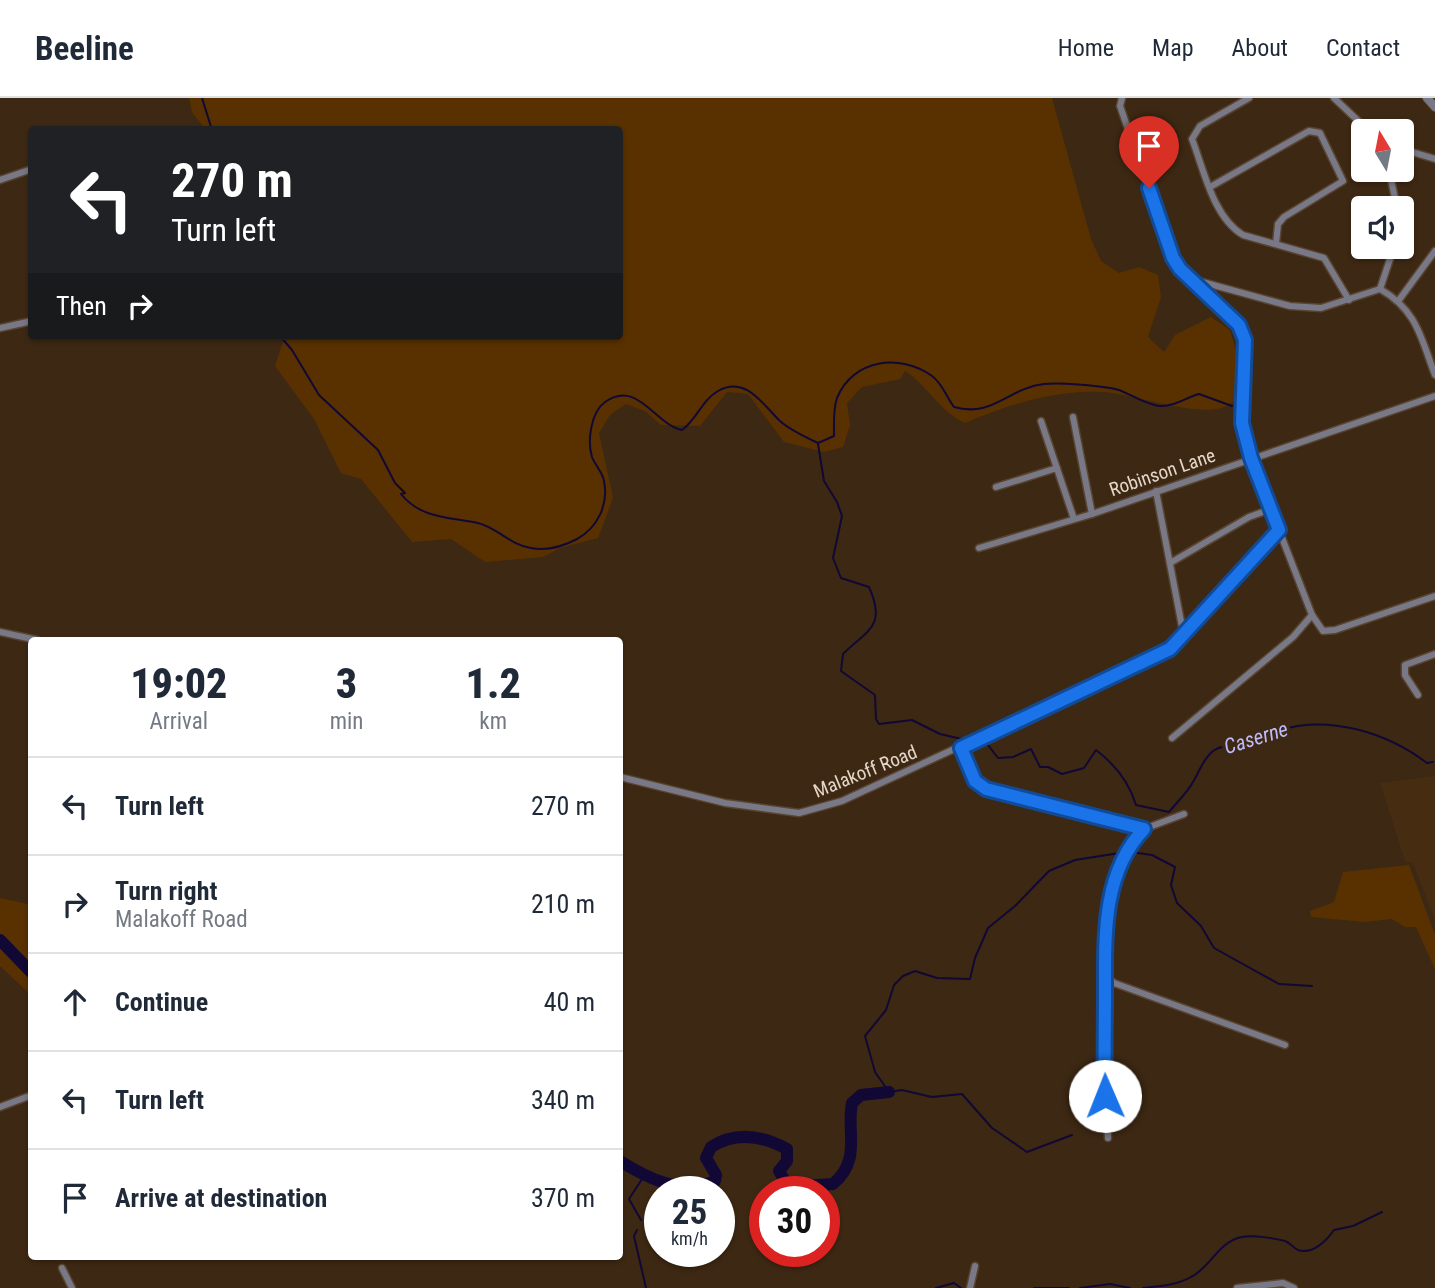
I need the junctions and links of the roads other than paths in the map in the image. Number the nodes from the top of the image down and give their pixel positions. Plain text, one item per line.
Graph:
1 (1122, 98) edge
2 (1249, 98) edge
3 (1334, 98) edge
4 (1427, 98) edge
5 (1435, 107) edge
6 (1358, 119) edge
7 (1414, 153) edge
8 (1435, 159) edge
9 (28, 170) edge
10 (0, 180) edge
11 (1210, 187) junction
12 (1276, 244) junction
13 (1435, 251) edge
14 (1390, 259) edge
15 (1190, 278) junction
16 (1380, 289) junction
17 (1349, 300) junction
18 (1399, 300) junction
19 (28, 322) edge
20 (0, 328) edge
21 (1435, 375) edge
22 (1435, 396) edge
23 (1073, 417) dead end
24 (1041, 421) dead end
25 (1251, 458) junction
26 (1057, 468) junction
27 (996, 486) dead end
28 (1156, 491) junction
29 (1270, 509) junction
30 (1092, 514) junction
31 (1074, 519) junction
32 (1279, 530) junction
33 (979, 548) dead end
34 (1170, 563) junction
35 (1435, 596) edge
36 (1312, 615) junction
37 (0, 632) edge
38 (1184, 637) junction
39 (28, 638) edge
40 (1435, 654) edge
41 (1418, 695) dead end
42 (1172, 738) dead end
43 (964, 747) junction
44 (623, 778) edge
45 (1184, 814) dead end
46 (1144, 829) junction
47 (1105, 975) junction
48 (1284, 1045) dead end
49 (28, 1096) edge
50 (0, 1107) edge
51 (1108, 1139) dead end
52 (975, 1266) dead end
53 (62, 1268) dead end
54 (72, 1288) edge
55 (970, 1288) edge
56 (1237, 1288) edge
57 (1294, 1288) edge

1 - 15 street
2 - 11 street
3 - 6 street
4 - 5 street
7 - 8 street
9 - 10 street
11 - 12 street
11 - 12 street
12 - 17 street
13 - 18 street
14 - 16 street
15 - 17 street
15 - 25 street
16 - 17 street
16 - 18 street
18 - 21 street
19 - 20 street
22 - 25 street, Robinson Lane
23 - 30 street
24 - 26 street
25 - 28 street, Robinson Lane
25 - 29 street
26 - 27 street
26 - 31 street
28 - 30 street, Robinson Lane
28 - 34 street
29 - 32 street
29 - 34 street
30 - 31 street, Robinson Lane
31 - 33 street, Robinson Lane
32 - 36 street
32 - 38 street, Malakoff Road
34 - 38 street
35 - 36 street
36 - 42 street
37 - 39 street
38 - 43 street, Malakoff Road
40 - 41 street
43 - 44 street, Malakoff Road
43 - 46 street
45 - 46 street
46 - 47 street
47 - 48 street
47 - 51 street
49 - 50 street
52 - 55 street
53 - 54 street
56 - 57 street

